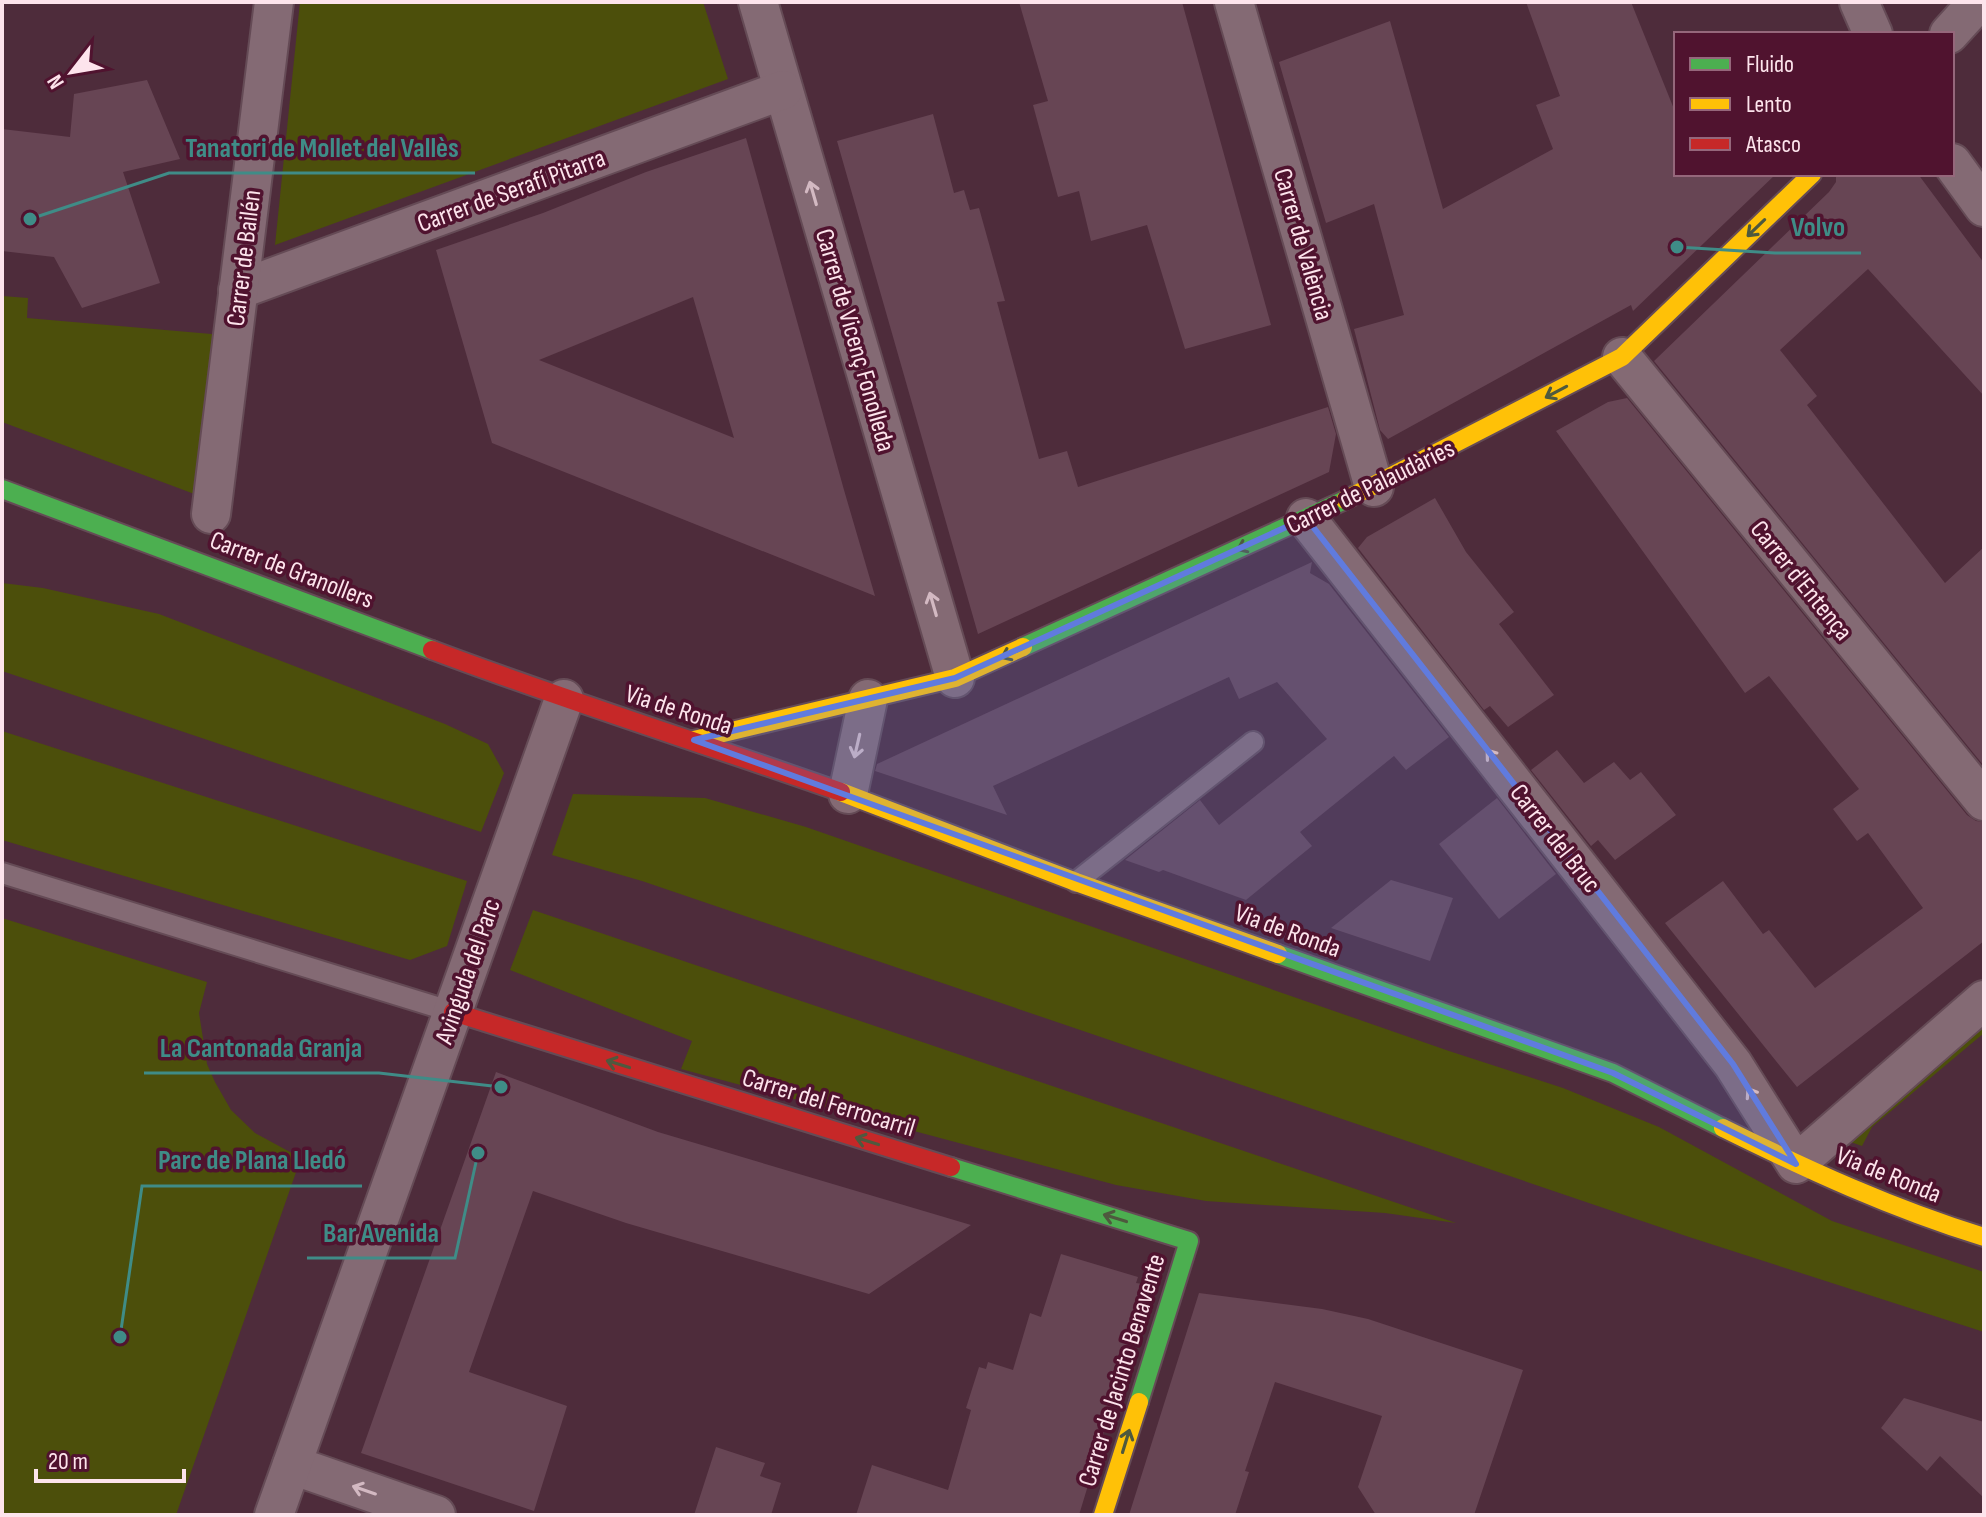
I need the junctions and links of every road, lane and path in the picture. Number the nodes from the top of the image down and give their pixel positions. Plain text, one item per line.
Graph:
1 (274, 2) edge
2 (758, 2) edge
3 (1234, 2) edge
4 (1859, 2) edge
5 (1978, 2) edge
6 (1872, 32) edge
7 (1951, 32) edge
8 (783, 90) junction
9 (1954, 166) edge
10 (1810, 176) edge
11 (1984, 207) edge
12 (238, 290) junction
13 (1622, 357) junction
14 (1374, 487) junction
15 (2, 489) edge
16 (211, 514) dead end
17 (1306, 518) junction
18 (955, 678) junction
19 (564, 699) junction
20 (868, 699) junction
21 (694, 740) junction
22 (1253, 742) dead end
23 (848, 794) junction
24 (1984, 801) edge
25 (2, 873) edge
26 (1076, 882) junction
27 (1984, 1000) edge
28 (453, 1012) junction
29 (1796, 1164) junction
30 (1984, 1237) edge
31 (1189, 1241) joint
32 (292, 1465) junction
33 (274, 1515) edge
34 (436, 1515) edge
35 (1103, 1515) edge

1 - 12 street, Carrer de Bailén
2 - 8 street, Carrer de Vicenç Fonolleda
3 - 14 street, Carrer de València
4 - 6 street
5 - 7 street
8 - 12 street, Carrer de Serafí Pitarra
18 -> 8 street, Carrer de Vicenç Fonolleda
9 - 11 street
10 -> 13 street, Carrer de Palaudàries
12 - 16 street, Carrer de Bailén
13 -> 14 street, Carrer de Palaudàries
13 - 24 street, Carrer d'Entença
14 - 17 street, Carrer de Palaudàries
15 - 19 street, Carrer de Granollers
17 -> 18 street, Carrer de Palaudàries
29 -> 17 street, Carrer del Bruc
18 - 20 street, Carrer de Palaudàries
19 - 21 street, Via de Ronda
19 - 28 street, Avinguda del Parc
20 - 21 street, Carrer de Palaudàries
20 -> 23 street
21 - 23 street, Via de Ronda
22 - 26 lane
23 - 26 street, Via de Ronda
25 - 28 lane
26 - 29 street, Via de Ronda
27 - 29 street
31 -> 28 street, Carrer del Ferrocarril
28 - 32 street, Avinguda del Parc
29 - 30 street, Via de Ronda
35 -> 31 street, Carrer de Jacinto Benavente
32 - 33 street, Avinguda del Parc
34 -> 32 street

